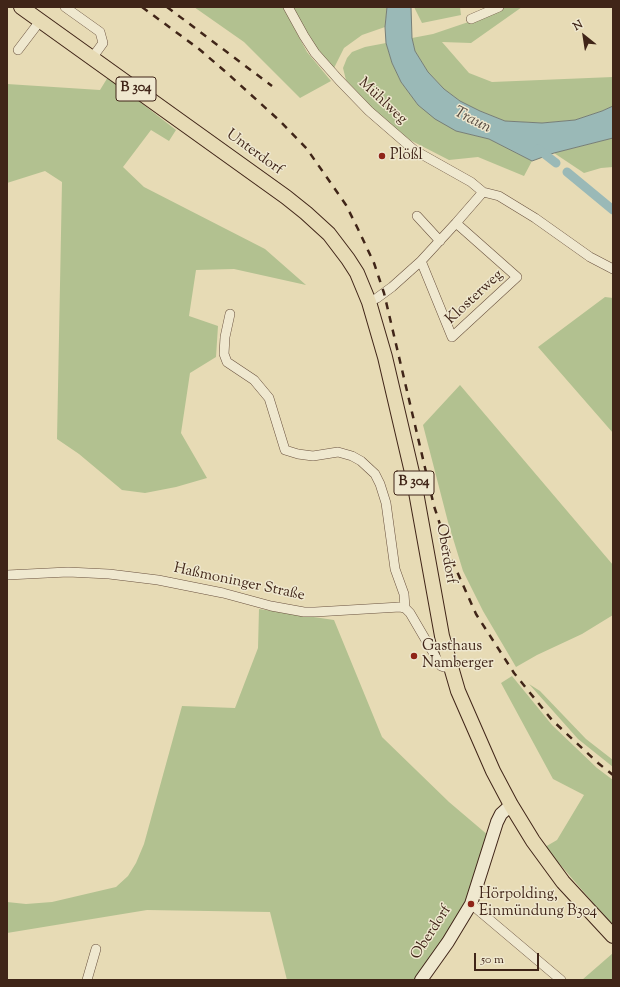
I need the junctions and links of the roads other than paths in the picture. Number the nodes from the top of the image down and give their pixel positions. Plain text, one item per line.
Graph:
1 (21, 7) edge
2 (65, 7) edge
3 (288, 7) edge
4 (499, 7) edge
5 (471, 19) dead end
6 (40, 21) junction
7 (18, 50) dead end
8 (92, 58) junction
9 (483, 192) junction
10 (417, 216) dead end
11 (456, 223) junction
12 (440, 241) junction
13 (421, 261) junction
14 (613, 269) edge
15 (369, 302) junction
16 (230, 314) dead end
17 (7, 574) edge
18 (405, 608) junction
19 (450, 666) junction
20 (511, 805) junction
21 (471, 904) junction
22 (613, 936) edge
23 (96, 949) dead end
24 (87, 980) edge
25 (421, 980) edge
26 (561, 980) edge

1 - 6 main road, Unterdorf / B 304
2 - 8 street
3 - 9 street, Mühlweg
4 - 5 street
6 - 7 street
6 - 8 main road, Unterdorf / B 304
8 - 15 main road, Unterdorf / B 304
9 - 11 street
9 - 14 street, Mühlweg
10 - 12 street
11 - 12 street
11 - 13 street, Klosterweg
12 - 13 street
13 - 15 street
15 - 19 main road, Oberdorf / B 304
16 - 18 street
17 - 18 street, Haßmoninger Straße
18 - 19 street
19 - 20 main road, Oberdorf / B 304
20 - 21 street, Oberdorf
20 - 22 main road, Oberdorf / B 304
21 - 25 street, Oberdorf
21 - 26 street, Oberdorf
23 - 24 street

